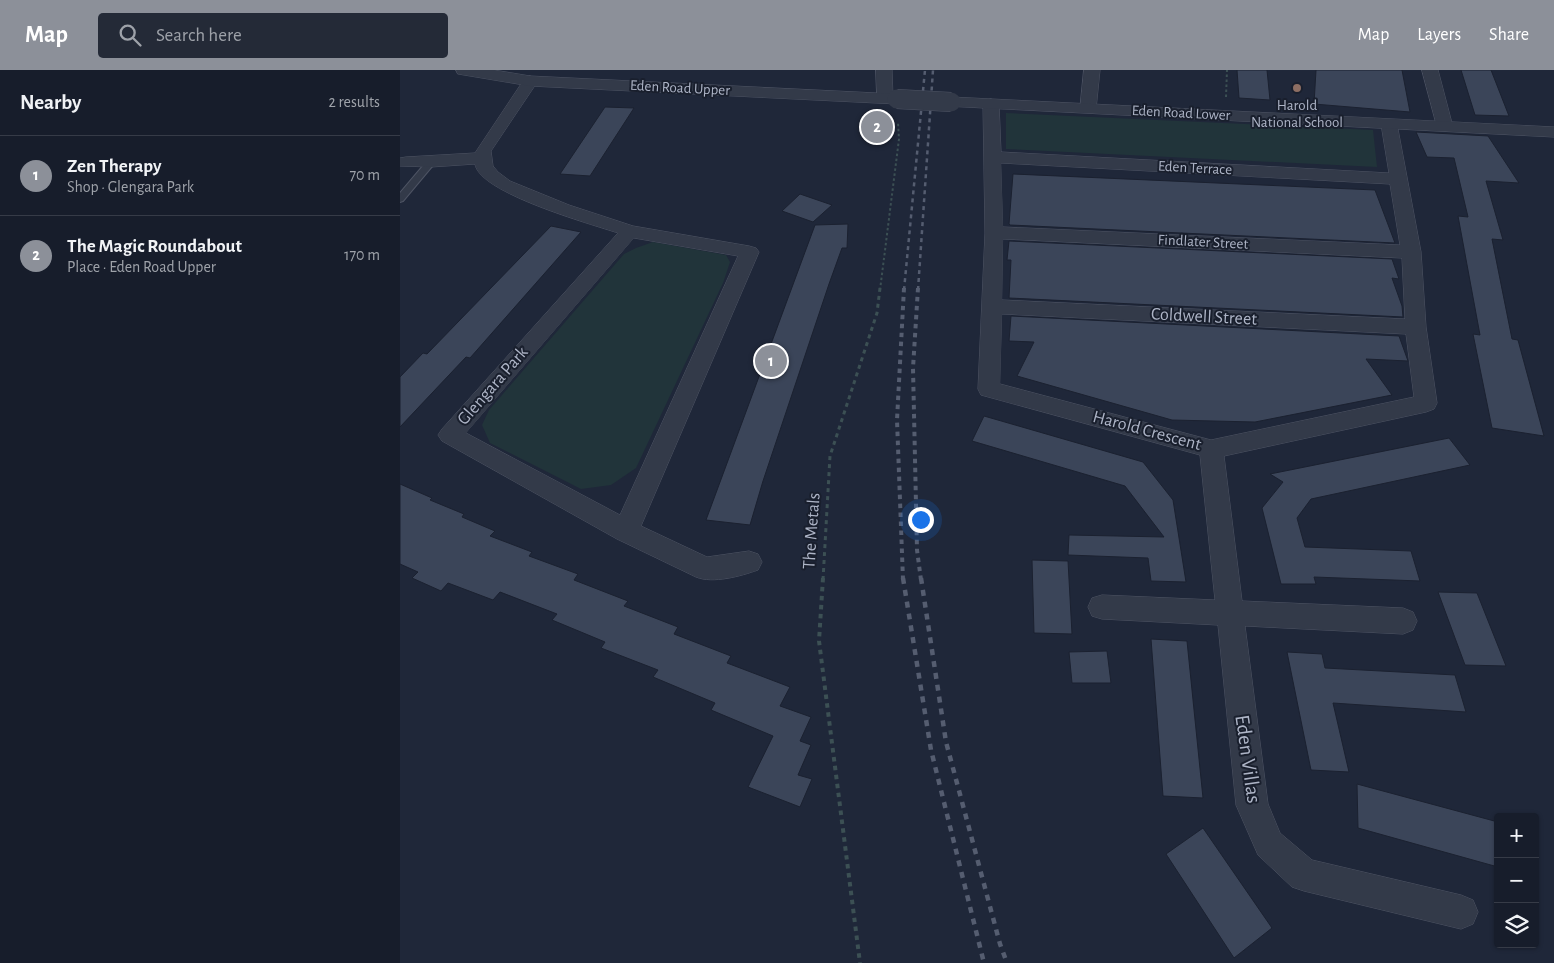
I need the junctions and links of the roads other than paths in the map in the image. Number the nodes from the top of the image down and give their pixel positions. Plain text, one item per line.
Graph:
1 (464, 70) edge
2 (884, 70) edge
3 (1092, 70) edge
4 (1430, 70) edge
5 (530, 80) junction
6 (893, 104) junction
7 (991, 104) junction
8 (1088, 109) junction
9 (1389, 124) junction
10 (1445, 127) junction
11 (1554, 132) edge
12 (992, 157) junction
13 (482, 158) junction
14 (406, 162) dead end
15 (431, 162) junction
16 (1398, 179) junction
17 (400, 199) edge
18 (630, 231) junction
19 (994, 233) junction
20 (1411, 252) junction
21 (992, 307) junction
22 (1416, 327) junction
23 (1211, 449) junction
24 (626, 531) junction
25 (749, 562) dead end
26 (1102, 607) dead end
27 (1230, 613) junction
28 (1403, 621) dead end
29 (1461, 912) dead end

1 - 5 street, Eden Road Upper
2 - 6 street
3 - 8 street
4 - 10 street
5 - 6 street, Eden Road Upper
5 - 13 street
6 - 7 street, Eden Road Lower, bridge
7 - 8 street, Eden Road Lower
7 - 12 street, Harold Crescent
8 - 9 street, Eden Road Lower
9 - 10 street, Eden Road Lower
9 - 16 street, Harold Crescent
10 - 11 street, Eden Road Lower
12 - 16 street, Eden Terrace
12 - 19 street, Harold Crescent
13 - 15 street
13 - 18 street
14 - 15 street
15 - 17 lane
16 - 20 street, Harold Crescent
18 - 24 street
18 - 24 street, Glengara Park
19 - 20 street, Findlater Street
19 - 21 street, Harold Crescent
20 - 22 street, Harold Crescent
21 - 22 street, Coldwell Street
21 - 23 street, Harold Crescent
22 - 23 street, Harold Crescent
23 - 27 street, Eden Villas
24 - 25 street, Glengara Park
26 - 27 street
27 - 28 street
27 - 29 street, Eden Villas

